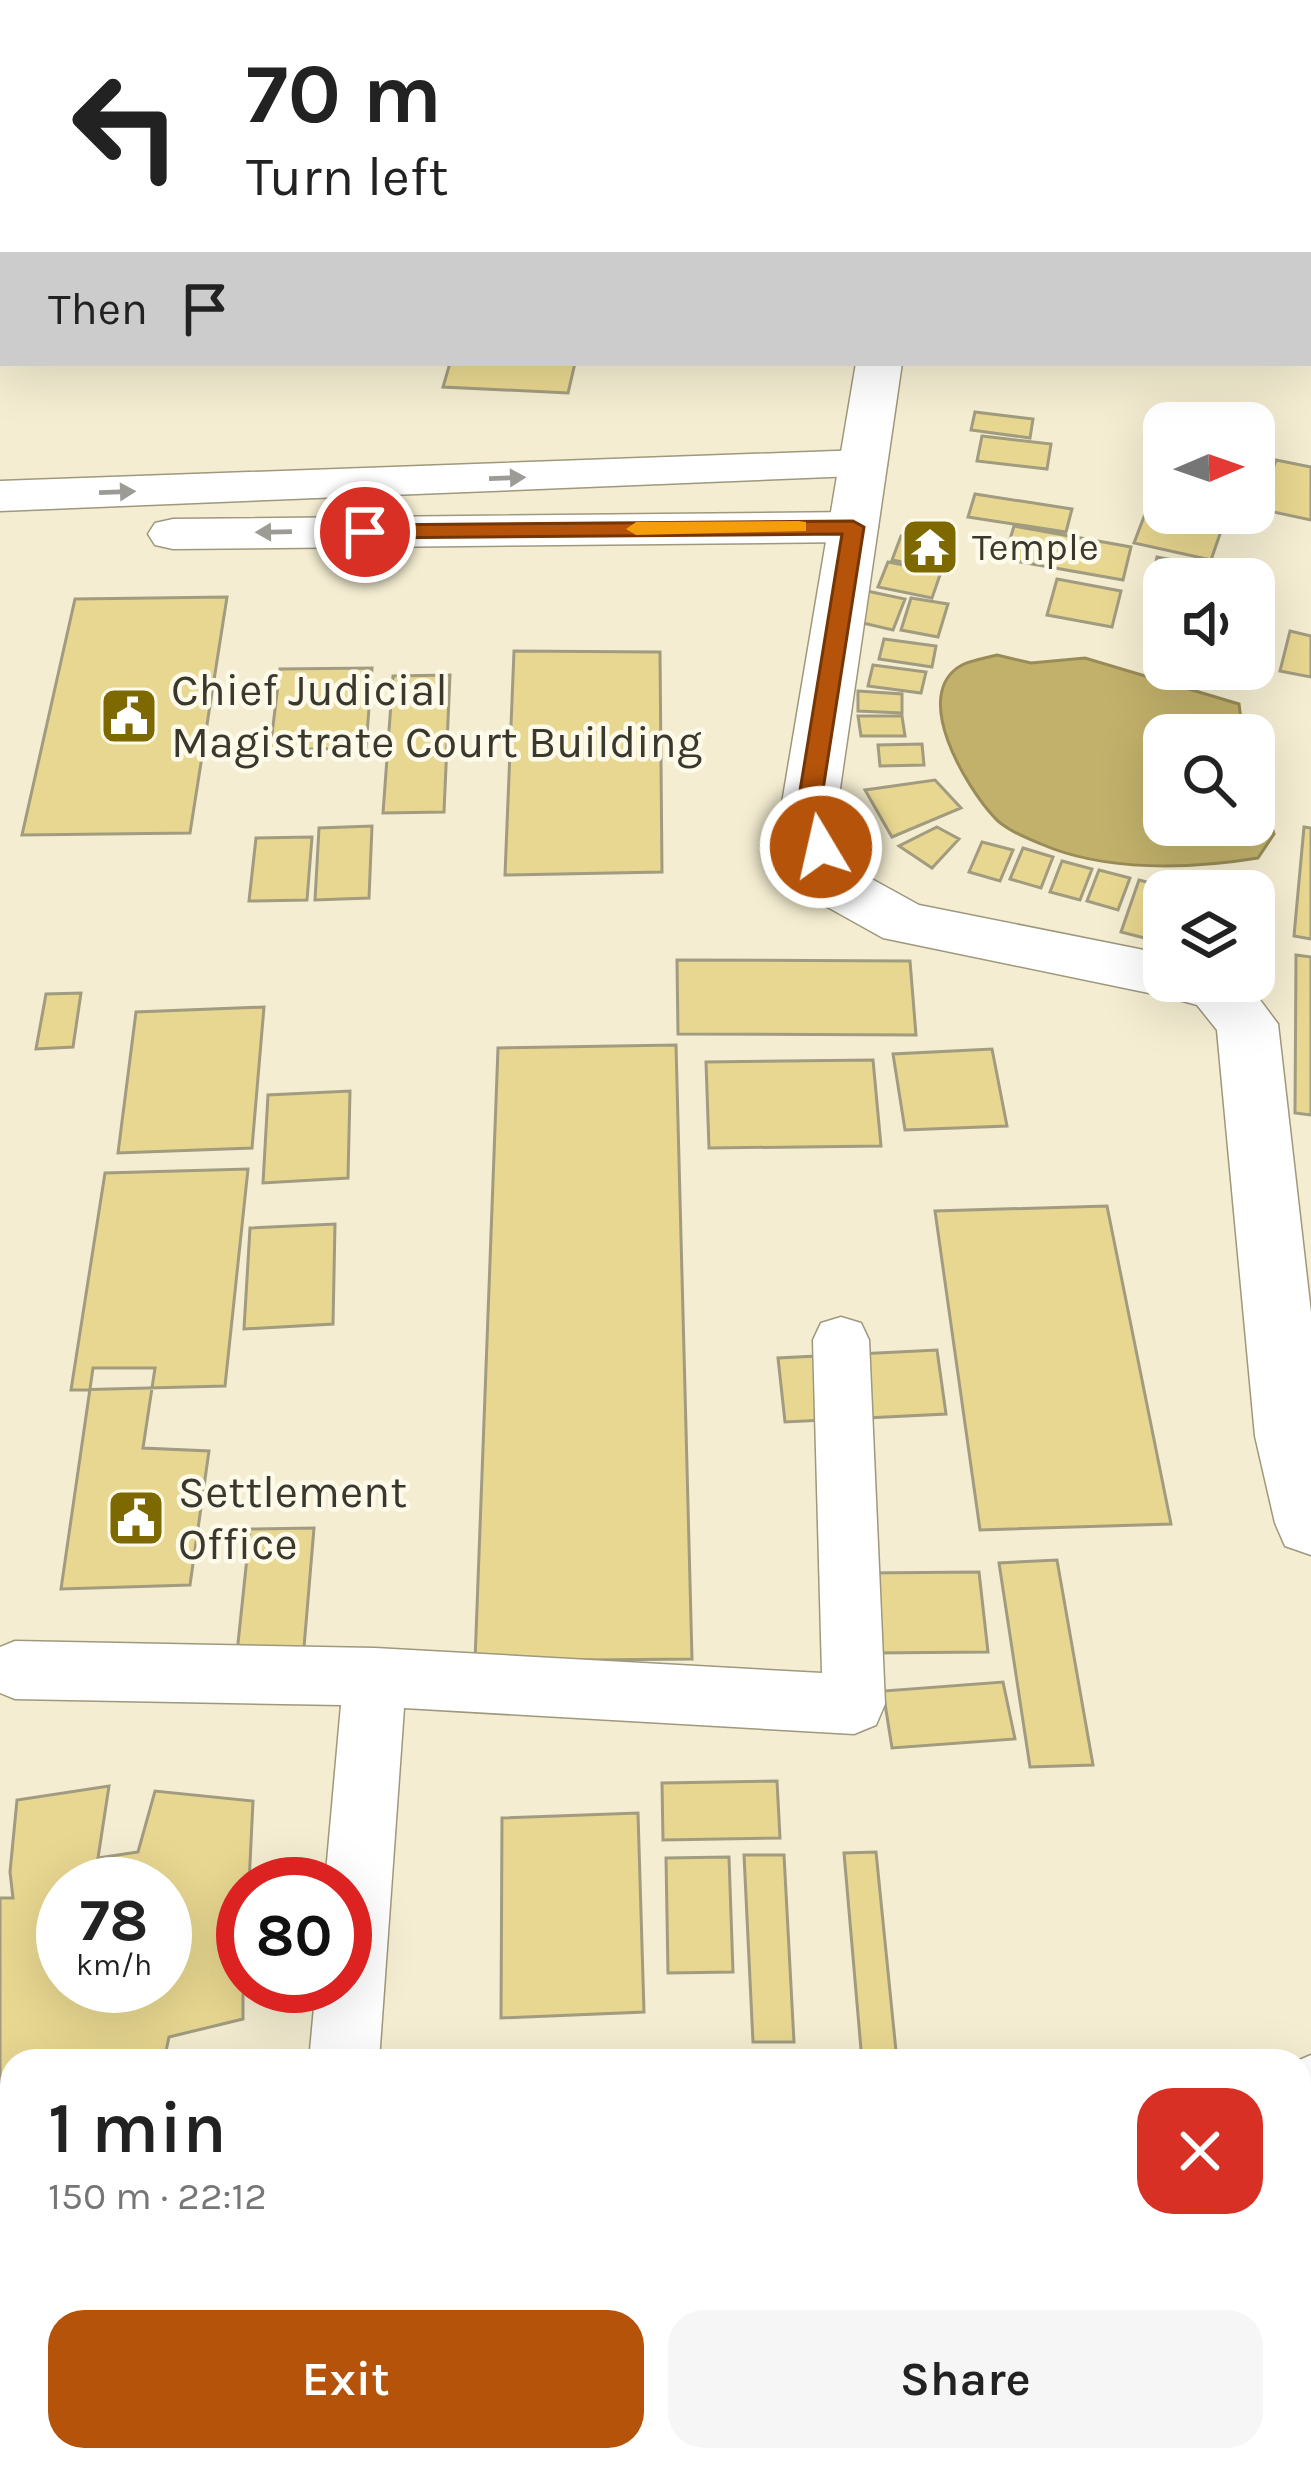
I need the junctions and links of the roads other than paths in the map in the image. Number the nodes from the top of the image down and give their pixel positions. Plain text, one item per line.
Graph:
1 (843, 366) edge
2 (878, 366) edge
3 (846, 466) junction
4 (0, 496) edge
5 (837, 527) junction
6 (0, 536) edge
7 (1143, 972) edge
8 (1229, 1002) edge
9 (841, 1340) dead end
10 (1301, 1436) edge
11 (1311, 1523) edge
12 (15, 1670) dead end
13 (375, 1677) junction
14 (345, 2049) edge

1 - 3 main road
2 - 3 main road
4 -> 3 main road
3 - 5 main road
5 -> 6 main road
5 - 7 main road
8 - 10 main road
9 - 13 street
10 - 11 main road
12 - 13 street
13 - 14 street

